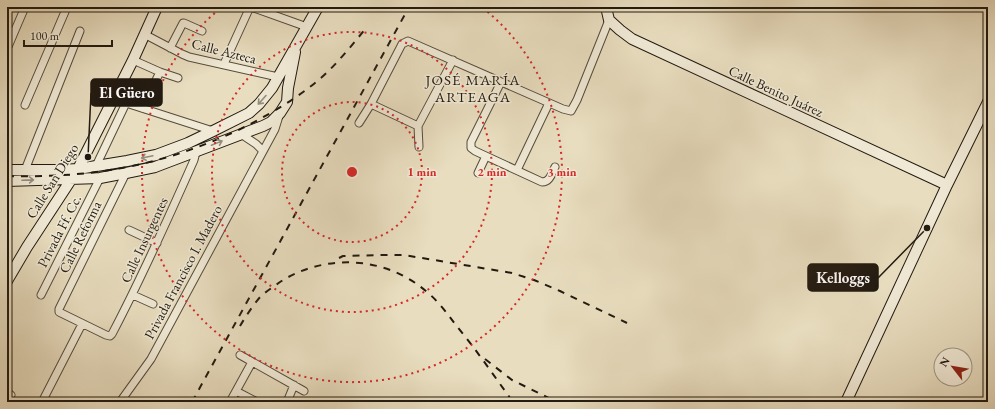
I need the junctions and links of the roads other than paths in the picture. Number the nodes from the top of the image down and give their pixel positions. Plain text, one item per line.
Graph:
1 (25, 7) edge
2 (67, 7) edge
3 (157, 7) edge
4 (251, 7) edge
5 (318, 7) edge
6 (606, 7) edge
7 (609, 20) junction
8 (306, 27) junction
9 (80, 31) dead end
10 (202, 31) dead end
11 (144, 34) junction
12 (297, 43) junction
13 (170, 48) junction
14 (7, 49) edge
15 (133, 60) junction
16 (453, 60) junction
17 (224, 64) junction
18 (160, 72) junction
19 (278, 77) junction
20 (178, 78) dead end
21 (501, 82) junction
22 (114, 97) junction
23 (988, 102) edge
24 (126, 103) junction
25 (549, 103) junction
26 (371, 104) junction
27 (25, 105) dead end
28 (142, 108) junction
29 (280, 113) junction
30 (360, 123) dead end
31 (418, 126) junction
32 (213, 131) junction
33 (241, 134) junction
34 (419, 147) dead end
35 (263, 151) junction
36 (196, 152) junction
37 (486, 156) junction
38 (96, 166) junction
39 (555, 167) dead end
40 (78, 169) junction
41 (7, 170) edge
42 (25, 170) junction
43 (517, 170) junction
44 (126, 173) junction
45 (478, 173) dead end
46 (100, 178) junction
47 (71, 180) junction
48 (7, 181) edge
49 (947, 185) junction
50 (130, 230) dead end
51 (158, 243) junction
52 (7, 281) edge
53 (41, 295) dead end
54 (133, 295) junction
55 (153, 304) dead end
56 (82, 324) junction
57 (240, 355) dead end
58 (252, 362) junction
59 (294, 385) junction
60 (236, 391) junction
61 (304, 391) dead end
62 (42, 402) edge
63 (120, 402) edge
64 (230, 402) edge
65 (257, 402) edge
66 (287, 402) edge
67 (846, 402) edge

1 - 14 street
2 - 27 street
3 - 11 street, Calle San Diego
4 - 8 street
4 - 17 street
5 - 8 street
6 - 7 street
7 - 25 street
7 - 49 street, Calle Benito Juárez
8 - 12 street
9 - 42 street
10 - 13 street
11 - 13 street, Calle Azteca
11 - 15 street, Calle San Diego
12 - 19 street
12 - 29 street
13 - 17 street, Calle Azteca
15 - 18 street
15 - 22 street, Calle San Diego
16 - 21 street
16 - 26 street
16 - 31 street
17 - 19 street, Calle Azteca
18 - 20 street
18 - 28 street
19 -> 32 street
21 - 25 street
21 - 37 street
22 - 24 street
22 - 40 street, Calle San Diego
23 - 49 street
24 - 28 street
24 - 38 street
25 - 43 street
26 - 30 street
26 - 31 street
28 - 32 street
29 - 33 street
29 - 35 street, Privada Francisco I. Madero
31 - 34 street
32 -> 38 street
33 - 35 street
36 -> 33 street
35 - 63 street, Privada Francisco I. Madero
36 - 44 street
36 - 51 street, Calle Insurgentes
37 - 43 street
37 - 45 street
38 - 40 street
39 - 43 street
40 - 42 street
40 - 47 street, Calle San Diego
41 - 42 street
44 - 46 street
44 - 56 street, Calle Reforma
46 - 47 street
46 - 53 street, Privada Ff. Cc.
48 -> 47 street
47 - 52 street, Calle San Diego
49 - 67 street
50 - 51 street
51 - 54 street, Calle Insurgentes
54 - 55 street, Privada Francisco I. Madero
54 - 56 street, Calle Insurgentes
56 - 62 street
57 - 58 street
58 - 59 street
58 - 60 street
59 - 61 street
59 - 66 street
60 - 64 street
60 - 65 street

